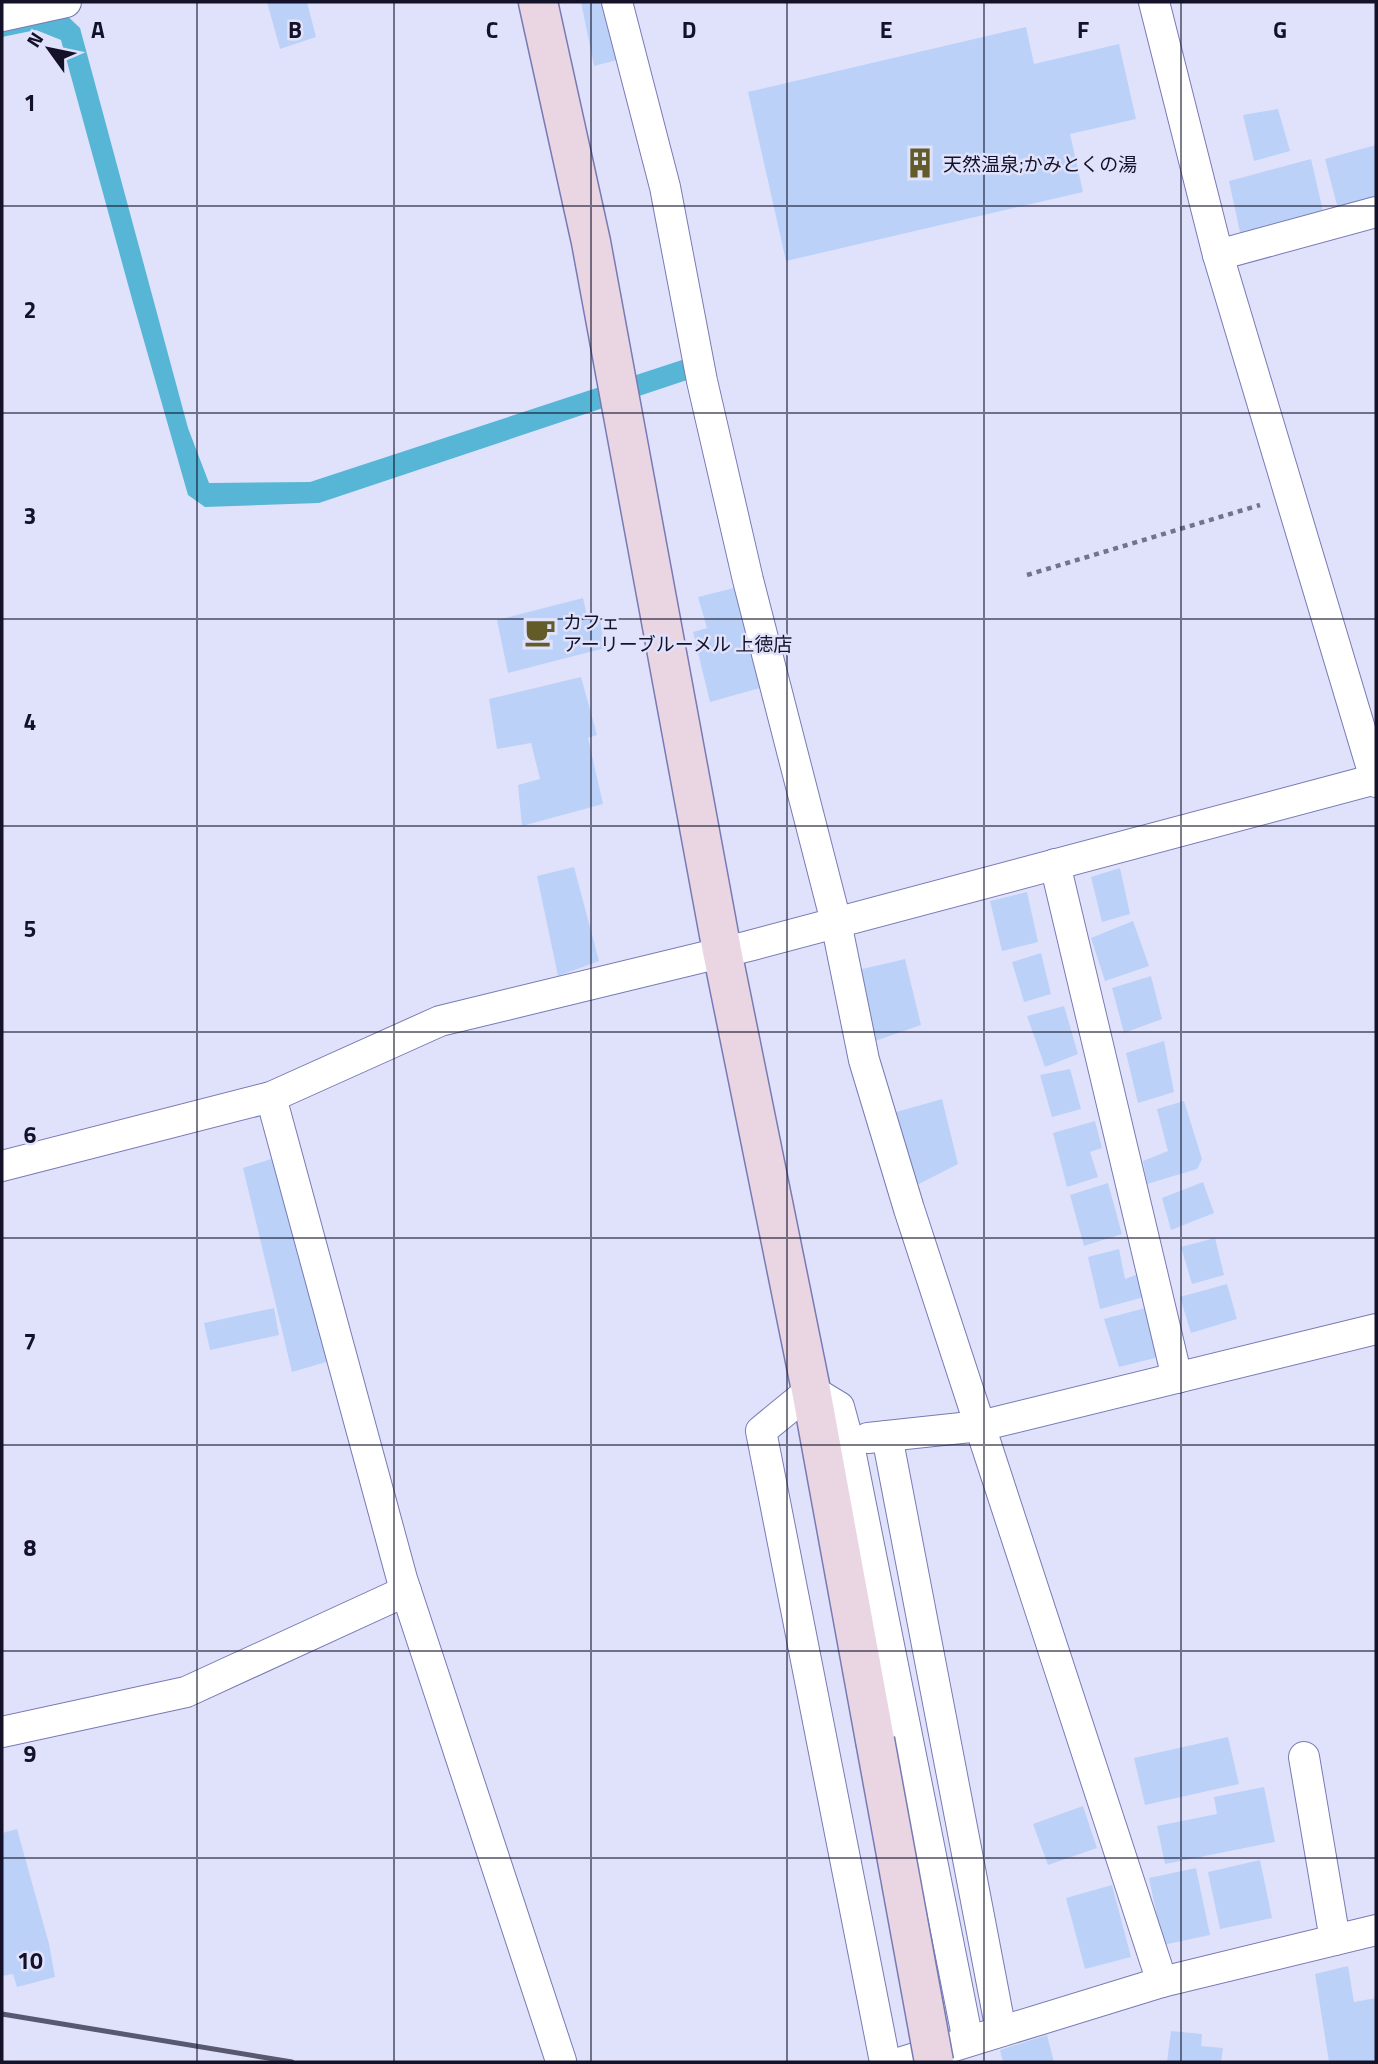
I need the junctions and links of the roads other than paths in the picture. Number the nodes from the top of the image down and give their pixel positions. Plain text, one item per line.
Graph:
1 (66, 2) edge
2 (538, 2) edge
3 (617, 2) edge
4 (1154, 2) edge
5 (2, 16) edge
6 (1376, 212) edge
7 (1218, 255) junction
8 (1376, 780) edge
9 (1055, 864) junction
10 (836, 922) junction
11 (722, 951) junction
12 (271, 1097) junction
13 (2, 1166) edge
14 (1376, 1329) edge
15 (1177, 1378) junction
16 (811, 1390) junction
17 (980, 1426) junction
18 (887, 1436) junction
19 (848, 1440) junction
20 (406, 1591) junction
21 (2, 1732) edge
22 (1304, 1758) dead end
23 (1376, 1930) edge
24 (1335, 1940) junction
25 (1162, 1982) junction
26 (1001, 2031) junction
27 (968, 2041) junction
28 (560, 2062) edge
29 (885, 2062) edge
30 (902, 2062) edge
31 (934, 2062) edge

1 - 5 street
2 - 11 street
3 - 10 street
4 - 7 street
6 - 7 street
7 - 8 street
8 - 9 street
9 - 10 street
9 - 15 street
10 - 11 street
10 - 17 street
11 - 12 street
11 - 16 street
12 - 13 street
12 - 20 street
14 - 15 street
15 - 17 street
16 - 19 street
16 - 29 street
16 - 31 street, bridge
17 - 18 street
17 - 25 street
18 - 19 street
18 - 26 street
19 - 27 street
20 - 21 street
20 - 28 street
22 - 24 street
23 - 24 street
24 - 25 street
25 - 26 street
26 - 27 street
27 - 30 street

